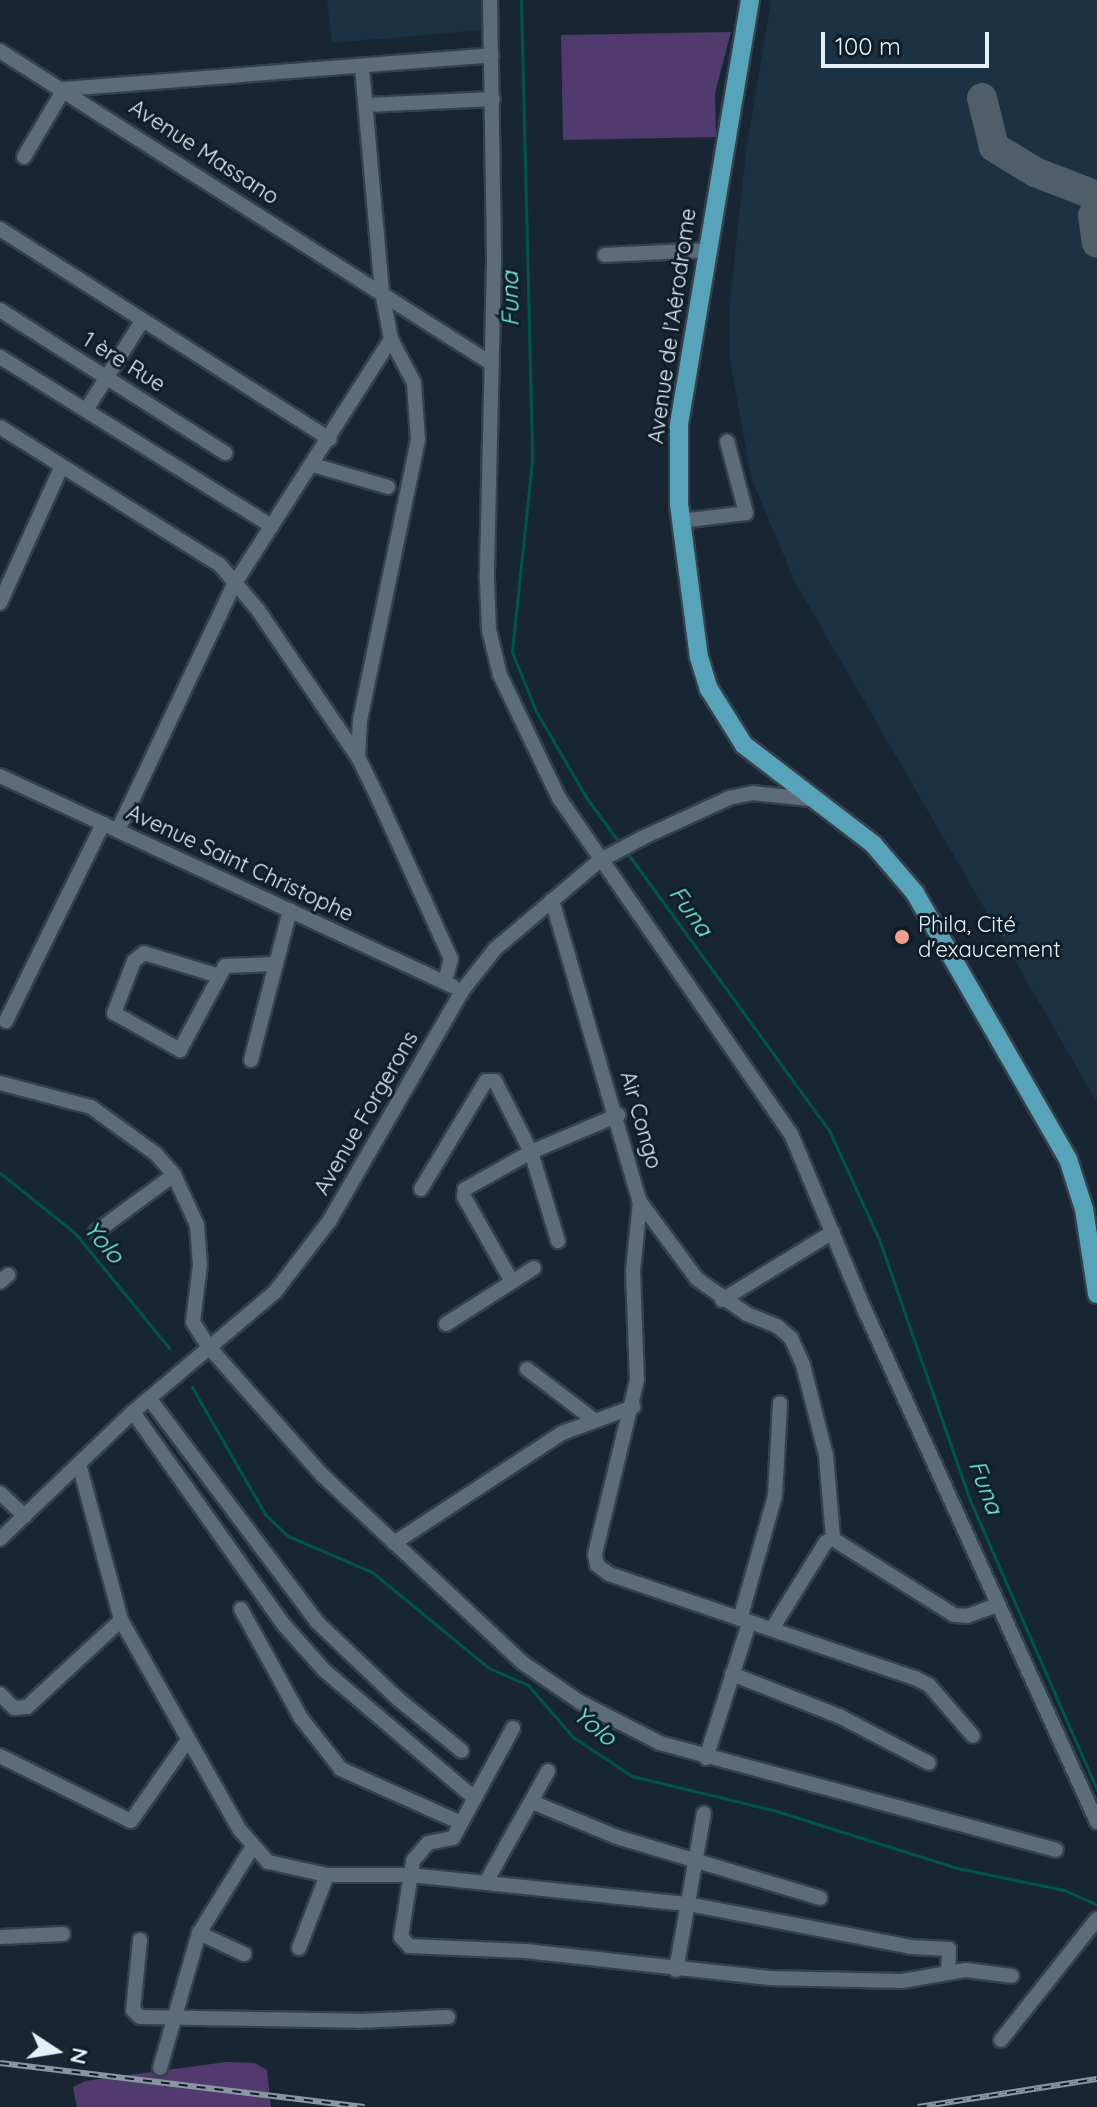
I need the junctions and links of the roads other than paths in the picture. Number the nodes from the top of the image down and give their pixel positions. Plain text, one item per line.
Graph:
1 (490, 0) edge
2 (750, 0) edge
3 (0, 51) edge
4 (492, 55) junction
5 (362, 66) junction
6 (64, 89) junction
7 (493, 99) junction
8 (367, 105) junction
9 (24, 157) dead end
10 (1, 231) edge
11 (707, 250) junction
12 (605, 255) dead end
13 (382, 292) junction
14 (0, 310) edge
15 (142, 321) junction
16 (391, 339) junction
17 (0, 357) edge
18 (492, 364) junction
19 (107, 379) junction
20 (86, 410) junction
21 (0, 427) edge
22 (330, 439) junction
23 (727, 441) dead end
24 (225, 453) dead end
25 (313, 465) junction
26 (62, 466) junction
27 (388, 487) dead end
28 (681, 521) junction
29 (272, 526) junction
30 (235, 583) junction
31 (0, 603) edge
32 (358, 757) junction
33 (0, 776) edge
34 (810, 799) junction
35 (103, 824) junction
36 (118, 830) junction
37 (605, 857) junction
38 (552, 900) junction
39 (290, 910) junction
40 (276, 964) junction
41 (216, 975) junction
42 (445, 982) junction
43 (462, 991) junction
44 (6, 1021) dead end
45 (251, 1060) dead end
46 (0, 1083) edge
47 (618, 1115) junction
48 (531, 1152) junction
49 (174, 1175) junction
50 (421, 1189) dead end
51 (640, 1202) junction
52 (96, 1232) dead end
53 (833, 1232) junction
54 (558, 1241) dead end
55 (534, 1268) dead end
56 (511, 1280) junction
57 (1097, 1294) edge
58 (722, 1300) junction
59 (446, 1324) dead end
60 (208, 1346) junction
61 (527, 1369) dead end
62 (149, 1398) junction
63 (780, 1403) dead end
64 (633, 1407) junction
65 (133, 1412) junction
66 (594, 1420) junction
67 (79, 1464) junction
68 (0, 1493) edge
69 (25, 1516) junction
70 (0, 1539) edge
71 (833, 1539) junction
72 (394, 1543) junction
73 (997, 1605) junction
74 (241, 1609) dead end
75 (121, 1620) junction
76 (744, 1621) junction
77 (772, 1629) junction
78 (732, 1674) junction
79 (0, 1694) edge
80 (513, 1728) dead end
81 (973, 1736) dead end
82 (188, 1740) junction
83 (462, 1751) dead end
84 (0, 1756) edge
85 (706, 1758) junction
86 (929, 1763) dead end
87 (548, 1771) dead end
88 (473, 1797) junction
89 (532, 1802) junction
90 (704, 1813) dead end
91 (1097, 1822) edge
92 (461, 1823) junction
93 (252, 1848) junction
94 (1056, 1850) dead end
95 (694, 1861) junction
96 (327, 1875) junction
97 (410, 1875) junction
98 (486, 1882) junction
99 (820, 1898) dead end
100 (688, 1904) junction
101 (1097, 1919) edge
102 (199, 1933) junction
103 (63, 1934) dead end
104 (0, 1937) edge
105 (140, 1940) dead end
106 (299, 1948) dead end
107 (244, 1954) dead end
108 (676, 1970) junction
109 (948, 1972) junction
110 (1012, 1976) dead end
111 (174, 2017) junction
112 (448, 2017) dead end
113 (1001, 2040) dead end
114 (160, 2068) dead end

1 - 4 street
2 - 11 main road, Avenue de l’Aérodrome
3 - 6 street, Avenue Massano
4 - 5 street
4 - 7 street
5 - 6 street
5 - 8 street
6 - 9 street
6 - 13 street, Avenue Massano
7 - 8 street
7 - 18 street
8 - 13 street
10 - 15 street
11 - 12 street
11 - 28 main road, Avenue de l’Aérodrome
13 - 16 street
13 - 18 street, Avenue Massano
14 - 19 street, 1 ère Rue
15 - 19 street
15 - 22 street
16 - 22 street
16 - 32 street
17 - 20 street
18 - 37 street
19 - 20 street
19 - 24 street, 1 ère Rue
20 - 29 street
21 - 26 street
22 - 25 street
23 - 28 street
25 - 27 street
25 - 29 street
26 - 30 street
26 - 31 street
28 - 34 main road, Avenue de l’Aérodrome
29 - 30 street
30 - 32 street
30 - 36 street
32 - 42 street
33 - 35 street, Avenue Saint Christophe
34 - 37 street, Avenue Forgerons
34 - 57 main road, Avenue de l’Aérodrome
35 - 36 street, Avenue Saint Christophe
35 - 44 street
36 - 39 street, Avenue Saint Christophe
37 - 38 street, Avenue Forgerons
37 - 53 street
38 - 43 street, Avenue Forgerons
38 - 47 street, Air Congo
39 - 40 street
39 - 42 street, Avenue Saint Christophe
40 - 41 street
40 - 45 street
41 - 41 street
42 - 43 street, Avenue Saint Christophe
43 - 60 street, Avenue Forgerons
46 - 49 street
47 - 48 street
47 - 51 street, Air Congo
48 - 50 street
48 - 54 street
48 - 56 street
49 - 52 street
49 - 60 street
51 - 58 street, Air Congo
51 - 64 street
53 - 58 street
53 - 73 street
55 - 56 street
56 - 59 street
58 - 71 street, Air Congo
60 - 62 street, Avenue Forgerons
60 - 72 street
61 - 66 street
62 - 65 street, Avenue Forgerons
62 - 83 street
63 - 76 street
64 - 66 street
64 - 76 street
65 - 67 street, Avenue Forgerons
65 - 88 street
66 - 72 street
67 - 69 street, Avenue Forgerons
67 - 75 street
68 - 69 street
69 - 70 street, Avenue Forgerons
71 - 73 street
71 - 77 street
72 - 85 street
73 - 91 street
74 - 92 street
75 - 79 street
75 - 82 street
76 - 77 street
76 - 78 street
77 - 81 street
78 - 85 street
78 - 86 street
80 - 88 street
82 - 84 street
82 - 93 street
85 - 94 street
87 - 89 street
88 - 92 street
89 - 95 street
89 - 98 street
90 - 95 street
92 - 97 street
93 - 96 street
93 - 102 street
95 - 99 street
95 - 100 street
96 - 97 street
96 - 106 street
97 - 98 street
97 - 108 street
98 - 100 street
100 - 108 street
100 - 109 street
101 - 113 street
102 - 107 street
102 - 111 street
103 - 104 street
105 - 111 street
108 - 109 street
109 - 110 street
111 - 112 street
111 - 114 street

